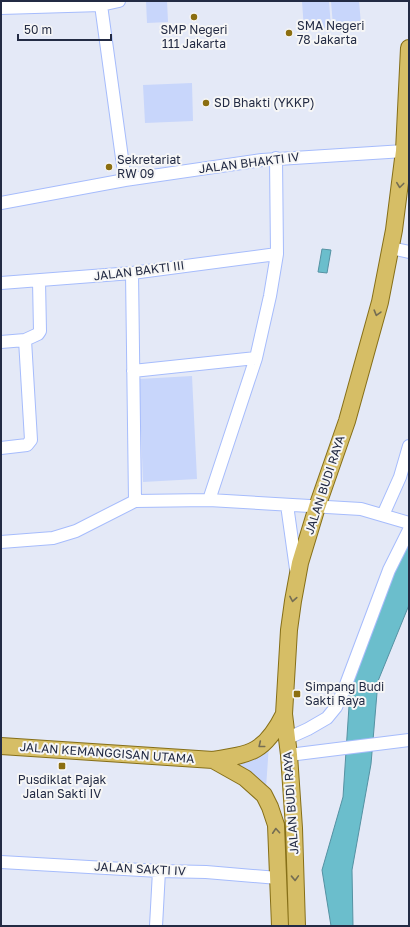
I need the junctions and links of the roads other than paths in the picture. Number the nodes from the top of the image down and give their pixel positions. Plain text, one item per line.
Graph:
1 (119, 1) edge
2 (101, 5) junction
3 (1, 8) edge
4 (409, 48) edge
5 (404, 151) junction
6 (276, 158) junction
7 (126, 180) junction
8 (1, 203) edge
9 (391, 248) junction
10 (409, 252) edge
11 (277, 254) junction
12 (132, 273) junction
13 (39, 281) junction
14 (1, 283) edge
15 (25, 340) junction
16 (1, 342) edge
17 (256, 358) junction
18 (133, 371) junction
19 (409, 446) edge
20 (1, 448) edge
21 (209, 500) junction
22 (134, 501) junction
23 (287, 505) junction
24 (317, 507) junction
25 (383, 515) junction
26 (409, 523) edge
27 (409, 530) edge
28 (1, 542) edge
29 (297, 577) junction
30 (284, 714) junction
31 (286, 739) junction
32 (409, 740) edge
33 (1, 746) edge
34 (289, 755) junction
35 (213, 760) junction
36 (270, 807) joint
37 (1, 862) edge
38 (159, 871) junction
39 (278, 878) junction
40 (156, 926) edge
41 (280, 926) edge
42 (297, 926) edge

1 - 2 street
2 - 3 street
2 - 7 street
4 - 5 main road, JALAN BUDI RAYA
5 - 6 street, JALAN BHAKTI IV
5 -> 9 main road, JALAN BUDI RAYA
6 - 7 street, JALAN BHAKTI IV
6 - 11 street
7 - 8 street, JALAN BHAKTI IV
9 - 10 street
9 -> 24 main road, JALAN BUDI RAYA
11 - 12 street, JALAN BAKTI III
11 - 17 street
12 - 13 street, JALAN BAKTI III
12 - 18 street
13 - 14 street, JALAN BAKTI III
13 - 15 street
15 - 16 street
15 - 20 street
17 - 18 street
17 - 21 street
18 - 22 street
19 - 25 street
21 - 22 street
21 - 23 street
22 - 28 street
23 - 24 street
23 - 29 street
24 - 25 street
24 - 29 main road, JALAN BUDI RAYA
25 - 26 street
27 - 31 street
29 -> 30 main road, JALAN BUDI RAYA
30 - 31 main road, JALAN BUDI RAYA
30 -> 35 main road, JALAN KEMANGGISAN UTAMA
31 - 34 main road, JALAN BUDI RAYA
32 - 34 street
33 - 35 main road, JALAN KEMANGGISAN UTAMA
34 -> 42 main road, JALAN BUDI RAYA
35 - 36 main road, JALAN KEMANGGISAN UTAMA
39 -> 36 main road, JALAN BUDI RAYA
37 - 38 street, JALAN SAKTI IV
38 - 39 street, JALAN SAKTI IV
38 - 40 street
39 - 41 main road, JALAN BUDI RAYA

